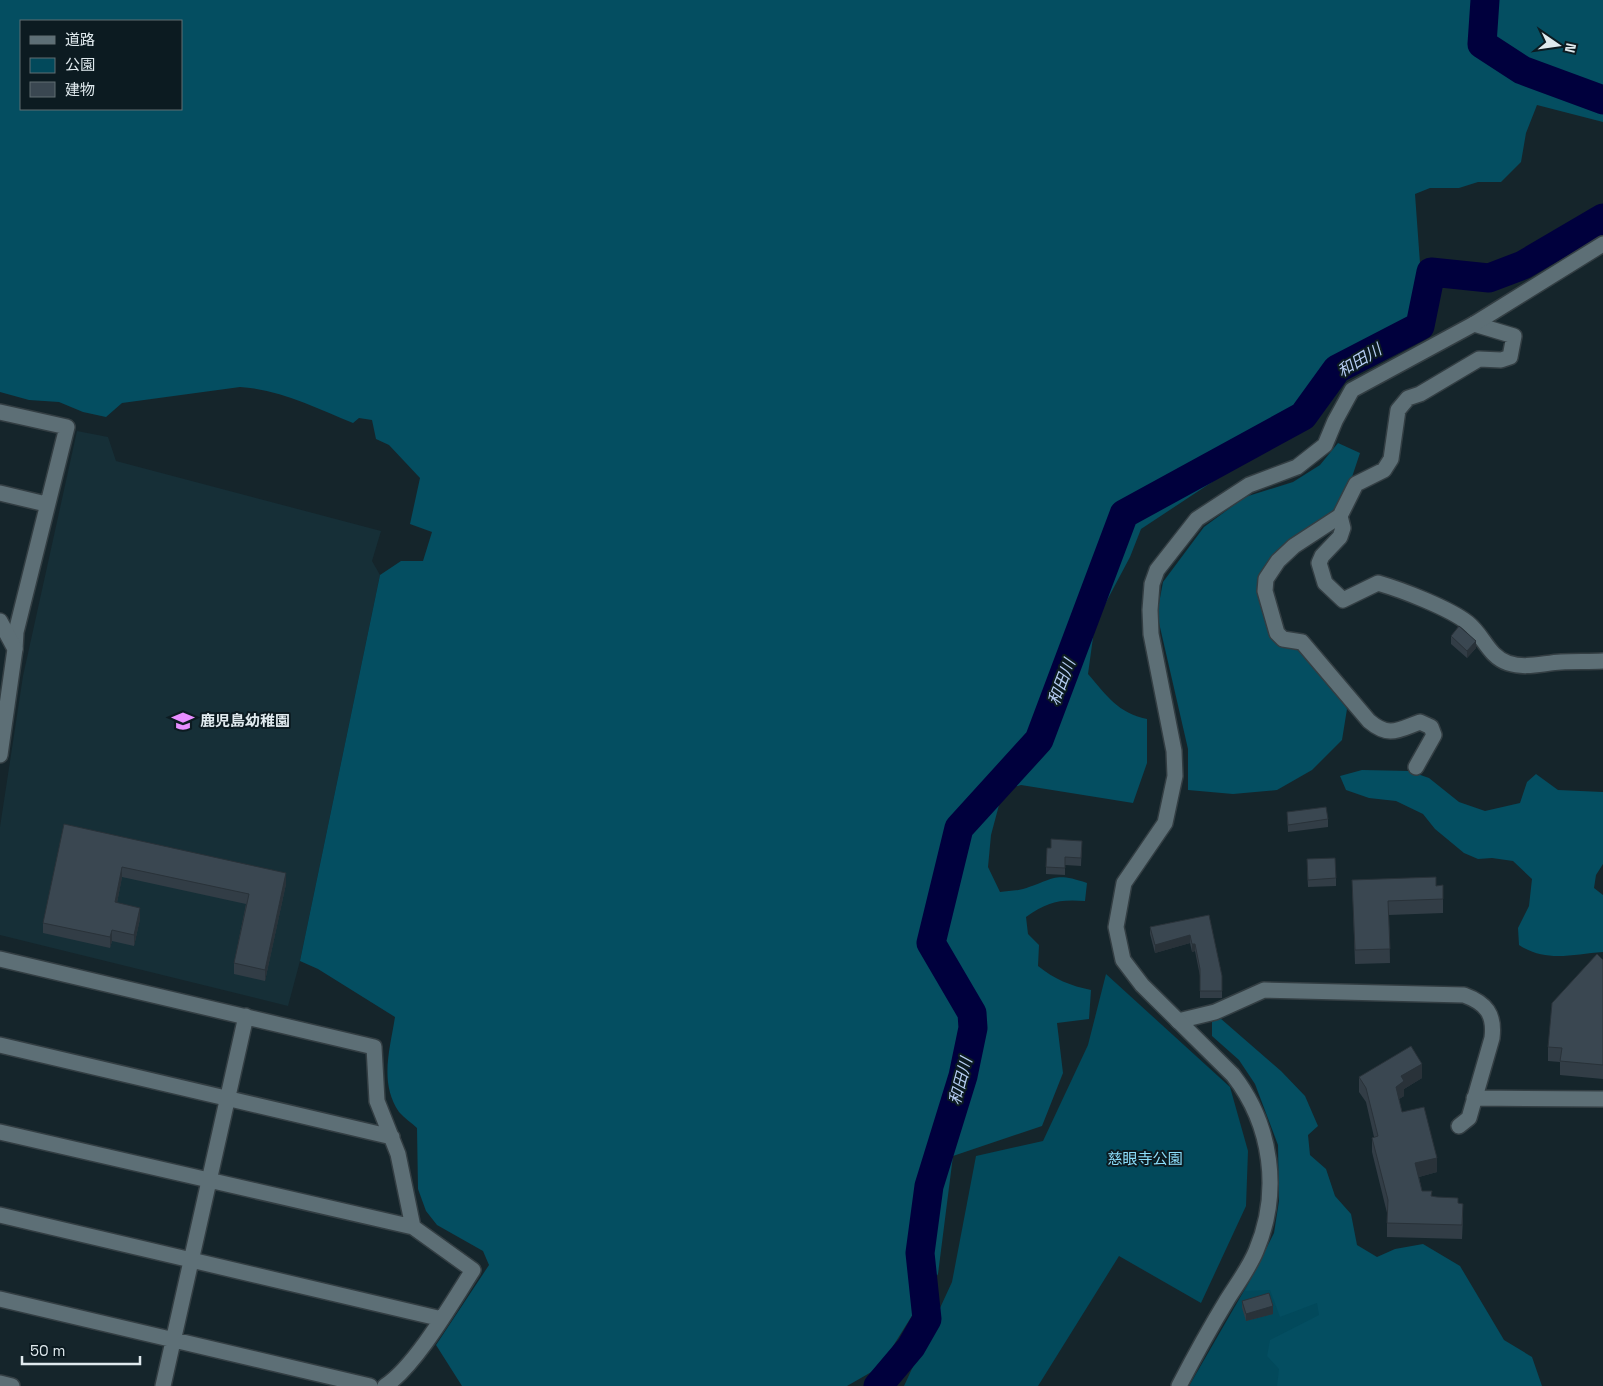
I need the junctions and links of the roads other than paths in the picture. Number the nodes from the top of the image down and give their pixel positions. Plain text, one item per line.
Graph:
1 (1603, 244) edge
2 (1474, 324) junction
3 (0, 412) edge
4 (0, 494) edge
5 (46, 504) junction
6 (1340, 516) junction
7 (0, 622) edge
8 (15, 649) junction
9 (1603, 661) edge
10 (0, 755) edge
11 (1416, 767) dead end
12 (0, 959) edge
13 (246, 1016) junction
14 (1178, 1021) junction
15 (0, 1045) edge
16 (228, 1097) junction
17 (1474, 1098) junction
18 (1603, 1099) edge
19 (1459, 1126) dead end
20 (0, 1132) edge
21 (392, 1137) junction
22 (210, 1179) junction
23 (0, 1215) edge
24 (413, 1228) junction
25 (193, 1259) junction
26 (0, 1299) edge
27 (442, 1319) junction
28 (173, 1338) junction
29 (0, 1383) edge
30 (390, 1385) edge
31 (12, 1386) edge
32 (163, 1386) edge
33 (370, 1386) edge
34 (1179, 1386) edge

1 - 2 street
2 - 6 street
2 - 14 street
3 - 5 street
4 - 5 street
5 - 8 street
6 - 9 street
6 - 11 street
7 - 8 street
8 - 10 street
12 - 13 street
13 - 16 street
13 - 21 street
14 - 17 street
14 - 34 street
15 - 16 street
16 - 21 street
16 - 22 street
17 - 18 street
17 - 19 street
20 - 22 street
21 - 24 street
22 - 24 street
22 - 25 street
23 - 25 street
24 - 27 street
25 - 27 street
25 - 28 street
26 - 28 street
27 - 30 street
28 - 32 street
28 - 33 street
29 - 31 street

